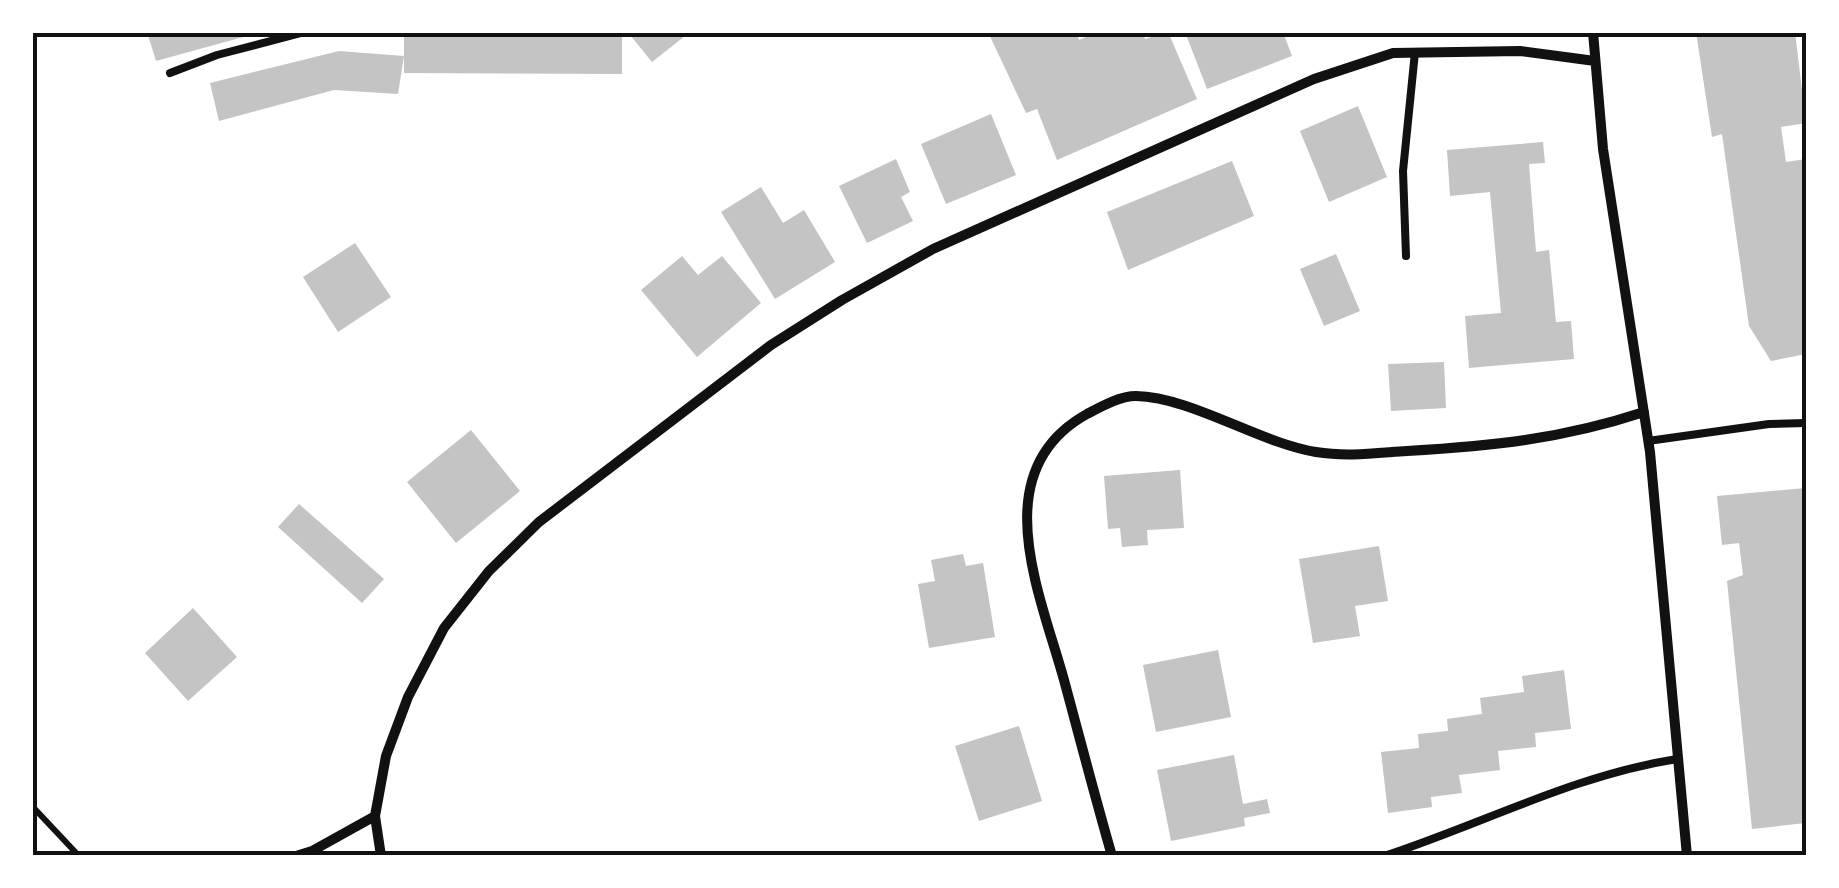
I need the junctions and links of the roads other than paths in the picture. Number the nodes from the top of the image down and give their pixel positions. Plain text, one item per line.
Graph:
1 (305, 32) edge
2 (1594, 32) edge
3 (1415, 52) junction
4 (1594, 60) junction
5 (170, 74) dead end
6 (1406, 256) dead end
7 (1644, 412) junction
8 (1806, 423) edge
9 (1648, 441) junction
10 (1677, 759) junction
11 (375, 816) junction
12 (1387, 855) edge
13 (296, 856) edge
14 (381, 856) edge
15 (1112, 856) edge
16 (1687, 856) edge

1 - 5 lane
2 - 4 street
3 - 4 street
3 - 6 lane
3 - 11 street
4 - 7 street
7 - 9 street
7 - 15 street
8 - 9 lane
9 - 10 street
10 - 12 lane
10 - 16 street
11 - 13 street
11 - 14 street

